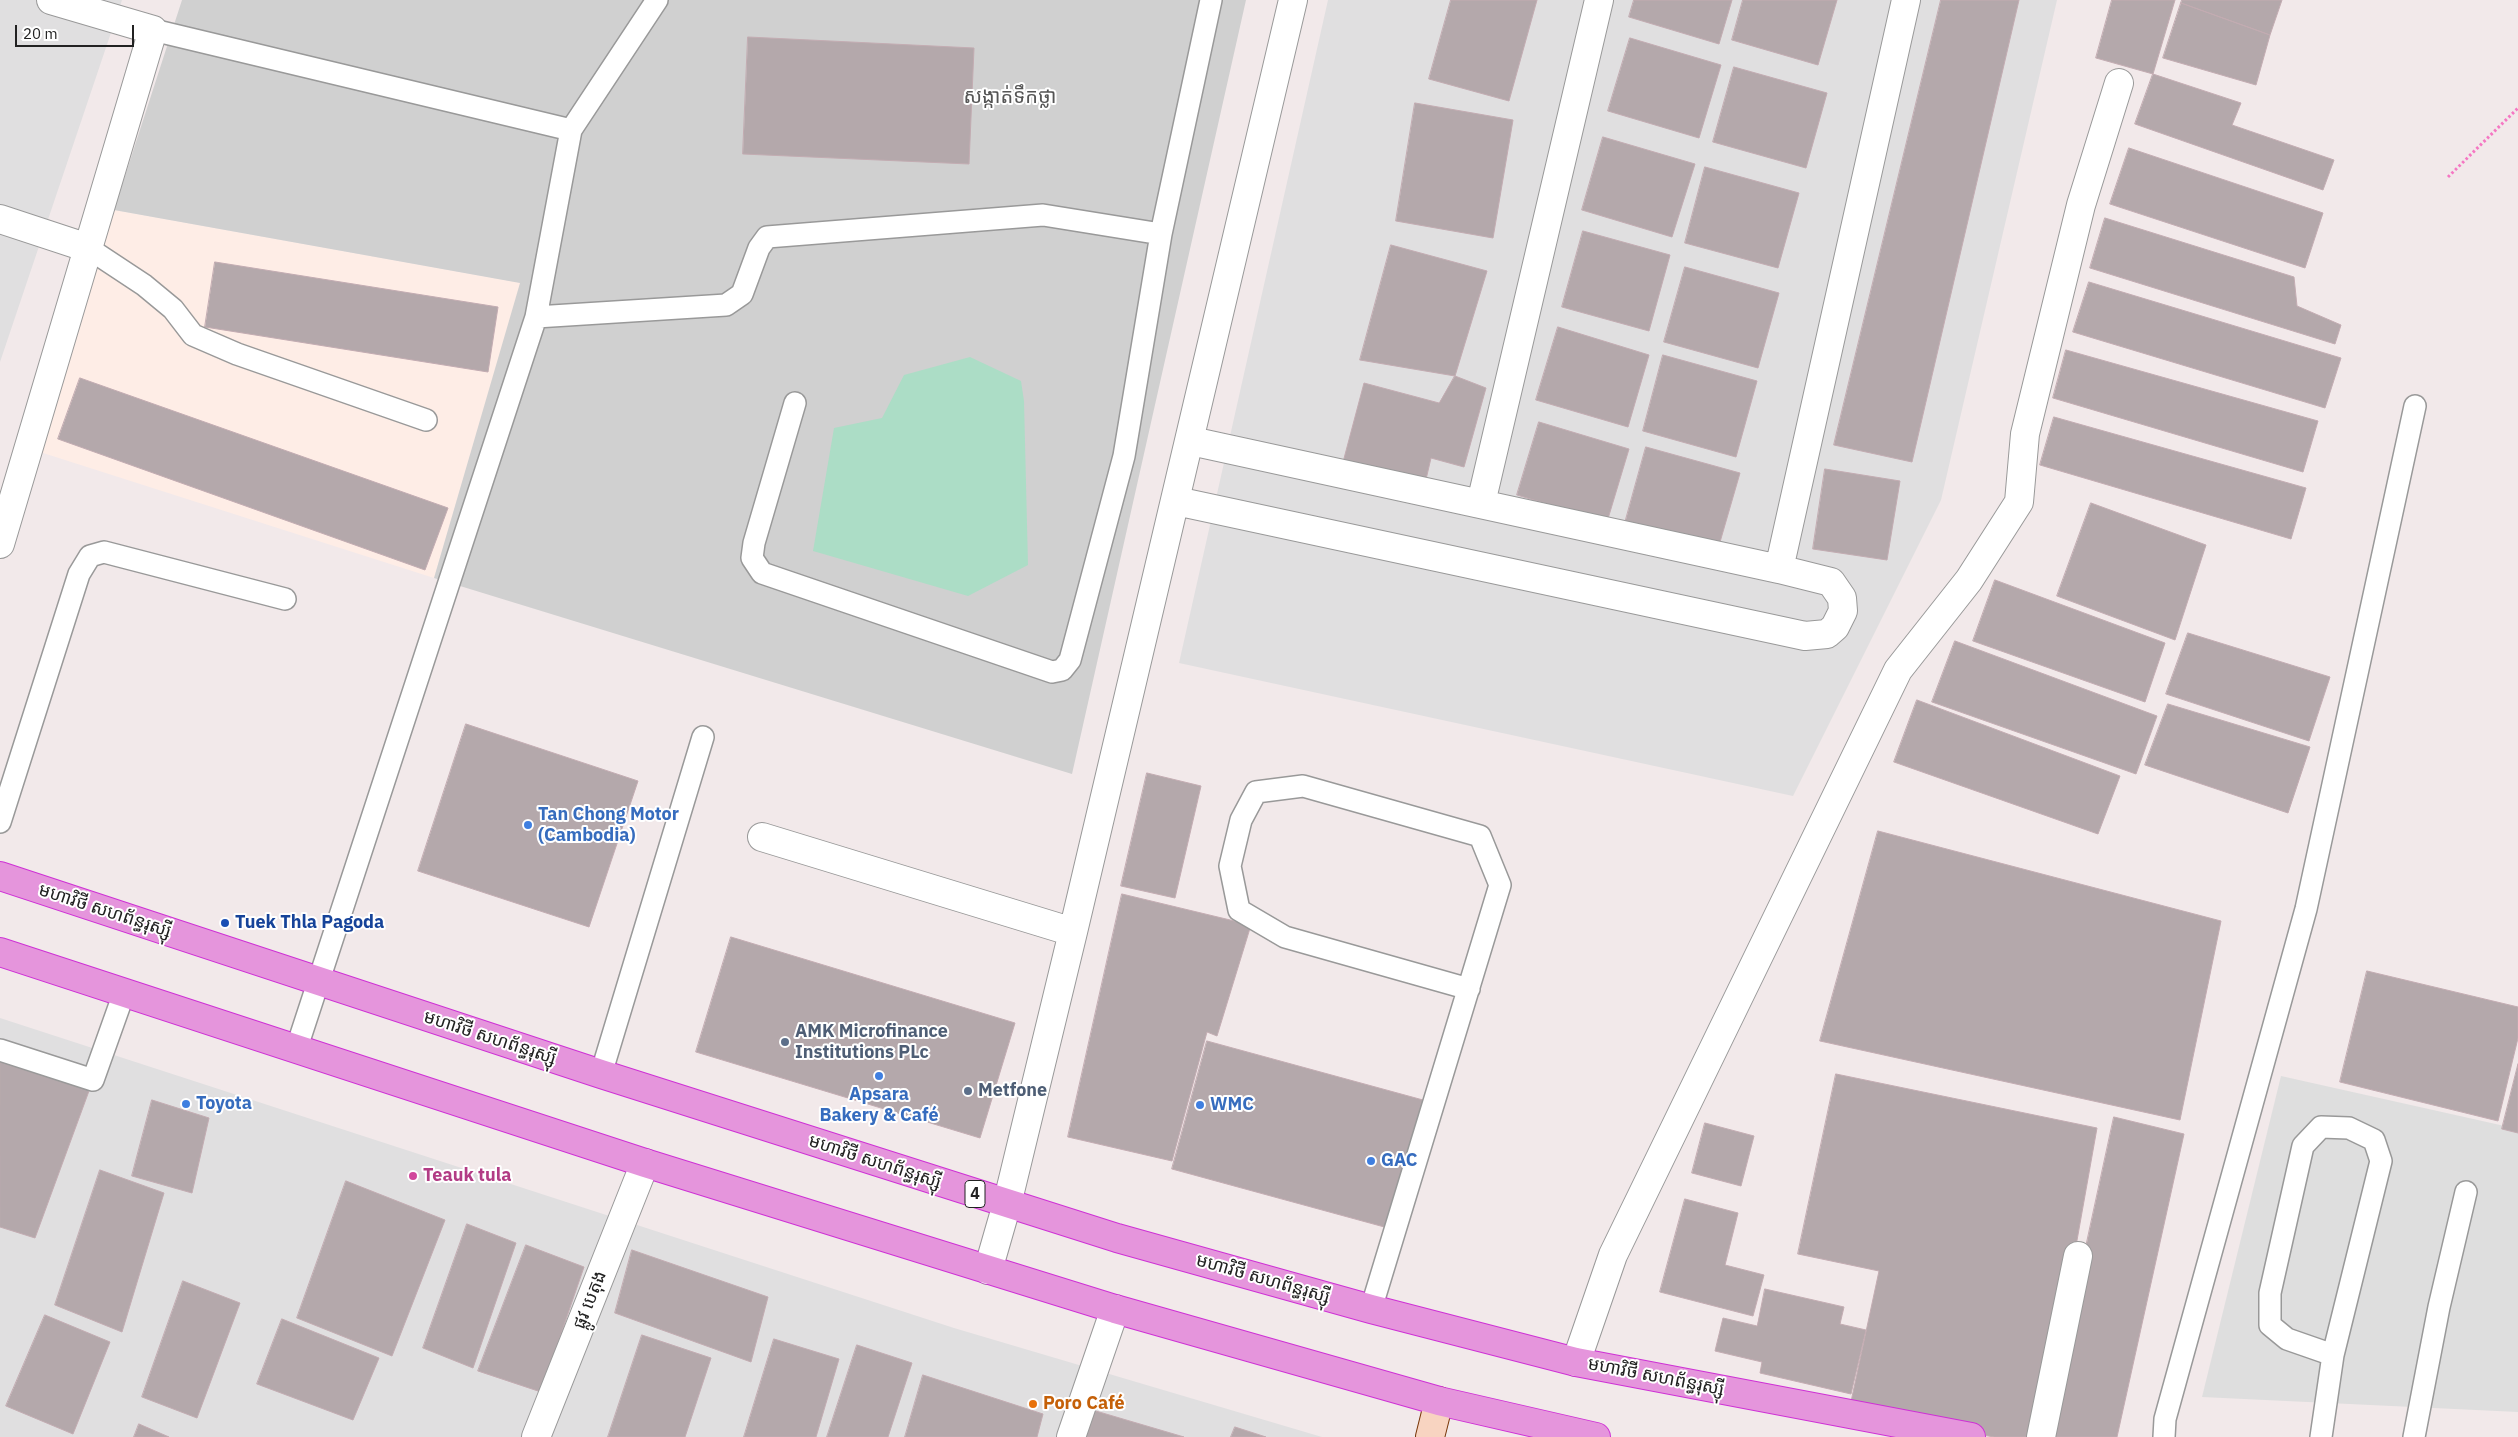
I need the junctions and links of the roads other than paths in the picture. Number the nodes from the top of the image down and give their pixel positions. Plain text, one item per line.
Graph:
1 (51, 0) edge
2 (657, 0) edge
3 (1211, 0) edge
4 (1293, 0) edge
5 (1599, 0) edge
6 (1906, 0) edge
7 (153, 30) junction
8 (2119, 83) dead end
9 (571, 130) junction
10 (0, 218) edge
11 (1160, 234) junction
12 (88, 248) junction
13 (536, 317) junction
14 (795, 403) dead end
15 (2415, 406) dead end
16 (426, 420) dead end
17 (1191, 441) junction
18 (1176, 502) junction
19 (1481, 504) junction
20 (0, 544) edge
21 (1779, 568) junction
22 (284, 599) dead end
23 (703, 738) dead end
24 (0, 822) edge
25 (762, 837) dead end
26 (0, 876) edge
27 (1073, 932) junction
28 (0, 952) edge
29 (318, 981) junction
30 (1469, 989) junction
31 (124, 992) junction
32 (0, 1050) edge
33 (296, 1050) junction
34 (601, 1074) junction
35 (645, 1163) junction
36 (2466, 1192) dead end
37 (1007, 1204) junction
38 (2078, 1256) dead end
39 (988, 1270) junction
40 (1115, 1309) junction
41 (1371, 1310) junction
42 (2333, 1355) junction
43 (1576, 1362) junction
44 (1439, 1401) junction
45 (536, 1437) edge
46 (1071, 1437) edge
47 (1430, 1437) edge
48 (1596, 1437) edge
49 (1971, 1437) edge
50 (2041, 1437) edge
51 (2164, 1437) edge
52 (2321, 1437) edge
53 (2414, 1437) edge

1 - 7 street
2 - 9 lane
3 - 11 lane
4 - 17 street
5 - 19 street
6 - 21 street
7 - 9 lane
7 - 12 street
8 - 43 street
9 - 13 lane
10 - 12 street
11 - 13 lane
11 - 14 lane
12 - 16 lane
12 - 20 street
13 - 29 lane
15 - 51 lane
17 - 18 street
17 - 19 street
18 - 21 street
18 - 27 street
19 - 21 street
22 - 24 lane
23 - 34 lane
25 - 27 street
26 - 29 highway, មហាវិថី សហព័ន្ធរុស្ស៊ី / 4
27 - 37 street
28 - 31 highway
29 - 33 lane
29 - 34 highway, មហាវិថី សហព័ន្ធរុស្ស៊ី / 4
30 - 30 lane
30 - 41 lane
31 - 32 lane
31 - 33 highway
33 - 35 highway
34 - 37 highway, មហាវិថី សហព័ន្ធរុស្ស៊ី / 4
35 - 39 highway
35 - 45 street, ផ្លូវ បេតុង
36 - 53 lane
37 - 39 street
37 - 41 highway, មហាវិថី សហព័ន្ធរុស្ស៊ី / 4
38 - 50 street
39 - 40 highway
40 - 44 highway
40 - 46 street
41 - 43 highway, មហាវិថី សហព័ន្ធរុស្ស៊ី / 4
42 - 42 lane
42 - 52 lane
43 - 49 highway, មហាវិថី សហព័ន្ធរុស្ស៊ី / 4
44 - 47 street
44 - 48 highway

